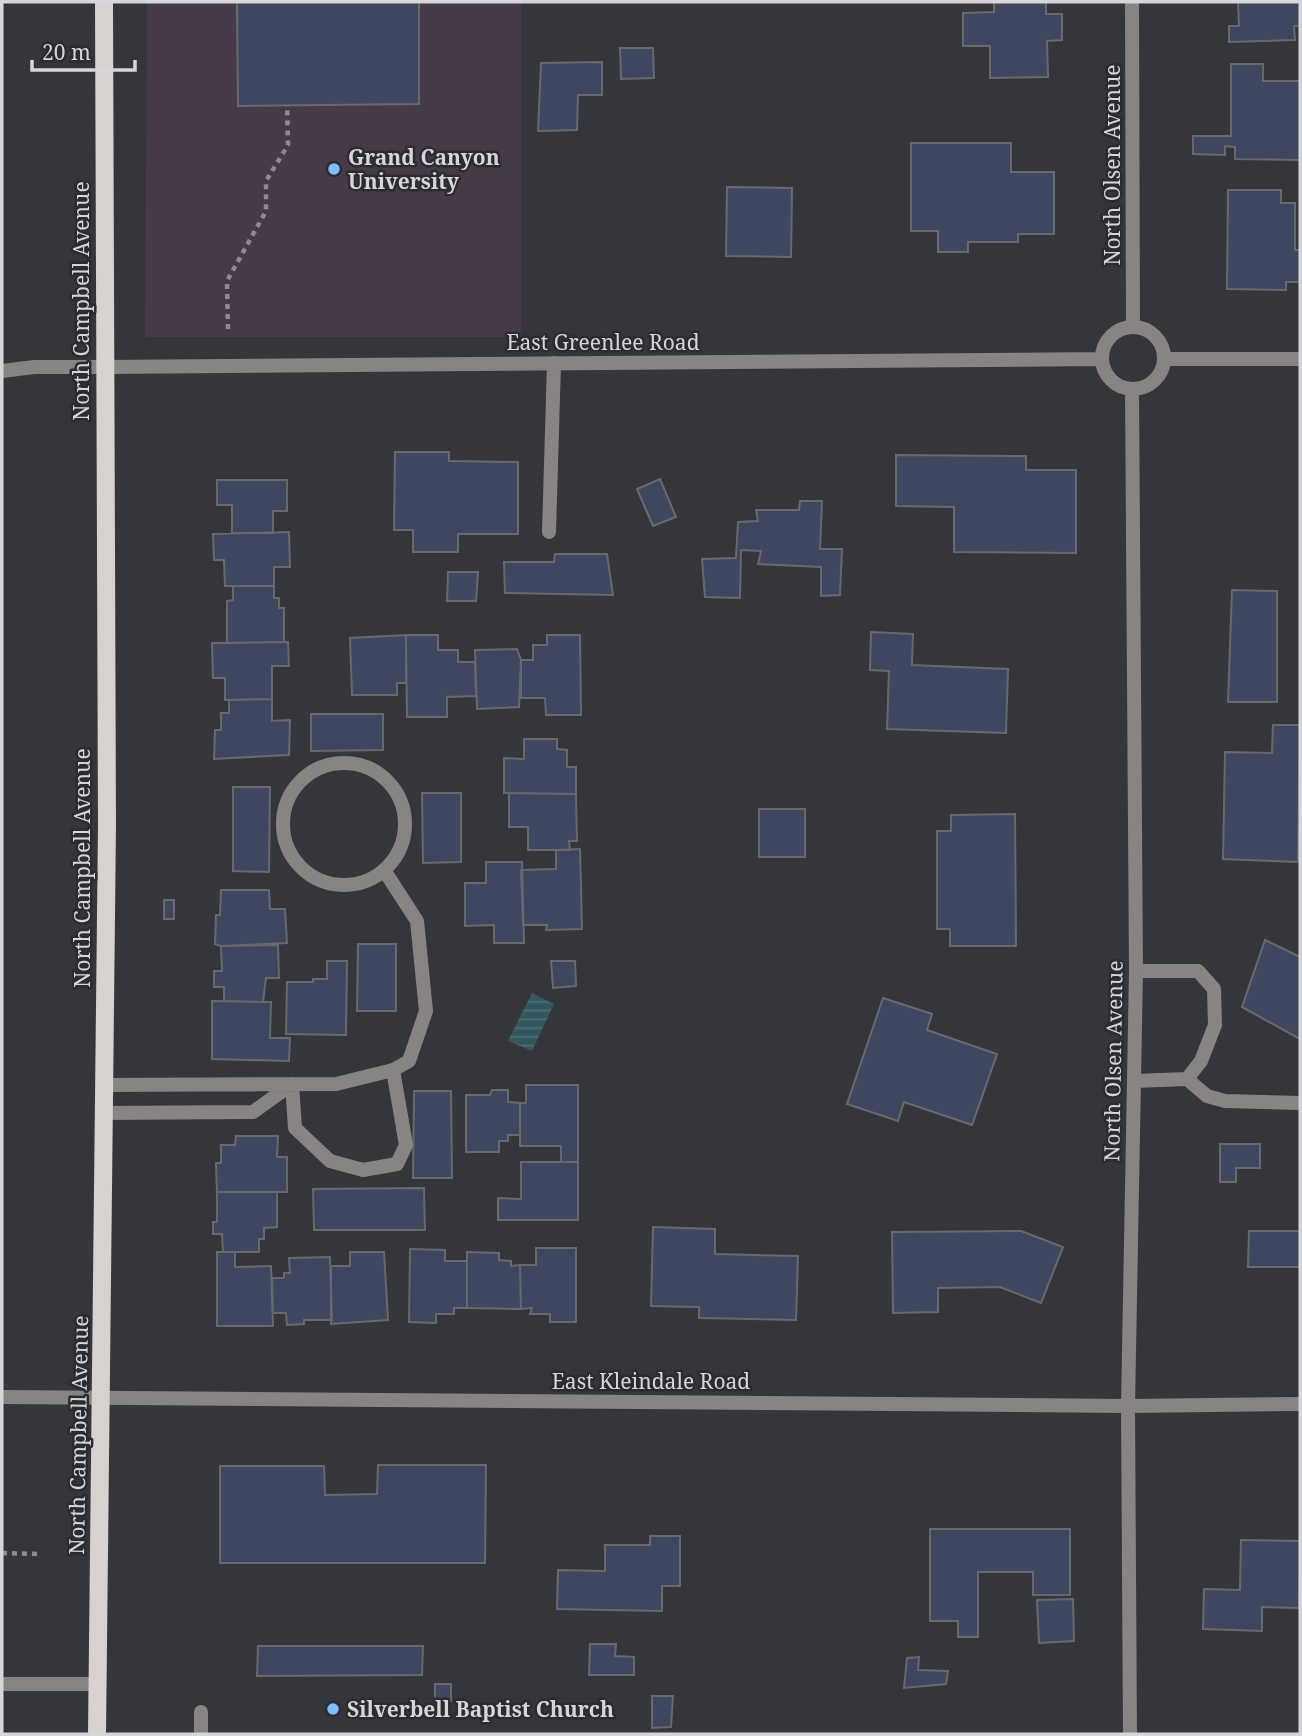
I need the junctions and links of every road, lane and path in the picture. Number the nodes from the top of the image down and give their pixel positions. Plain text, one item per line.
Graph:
1 (104, 2) edge
2 (1132, 2) edge
3 (287, 105) dead end
4 (1133, 327) junction
5 (228, 329) dead end
6 (1102, 359) junction
7 (1164, 359) junction
8 (1300, 359) edge
9 (554, 363) junction
10 (104, 367) junction
11 (2, 371) edge
12 (1132, 389) junction
13 (548, 532) dead end
14 (384, 870) junction
15 (1136, 971) junction
16 (393, 1070) junction
17 (1187, 1079) junction
18 (1134, 1081) junction
19 (292, 1084) junction
20 (103, 1085) junction
21 (1300, 1103) edge
22 (103, 1113) junction
23 (2, 1397) edge
24 (102, 1398) junction
25 (1300, 1405) edge
26 (1128, 1406) junction
27 (2, 1553) edge
28 (39, 1554) dead end
29 (2, 1684) edge
30 (97, 1684) junction
31 (201, 1712) dead end
32 (97, 1734) edge
33 (201, 1734) edge
34 (1130, 1734) edge

1 - 10 main road, North Campbell Avenue
2 - 4 street, North Olsen Avenue
3 - 5 path
4 - 6 street
4 - 7 street
6 - 9 street, East Greenlee Road
6 - 12 street
7 - 8 street
7 - 12 street
9 - 10 street, East Greenlee Road
9 - 13 street
10 - 11 street, East Greenlee Road
10 - 20 main road, North Campbell Avenue
12 - 15 street, North Olsen Avenue
14 - 14 street
14 - 16 street
15 - 17 street
15 - 18 street, North Olsen Avenue
16 - 19 street
16 - 19 street
17 - 18 street
17 - 21 street
18 - 26 street, North Olsen Avenue
19 - 20 street
19 - 22 street
20 - 22 main road, North Campbell Avenue
22 - 24 main road, North Campbell Avenue
23 - 24 street, East Kleindale Road
24 - 26 street, East Kleindale Road
24 - 30 main road, North Campbell Avenue
25 - 26 street, East Kleindale Road
26 - 34 street, North Olsen Avenue
27 - 28 path
29 - 30 street
30 - 32 main road, North Campbell Avenue
31 - 33 street

